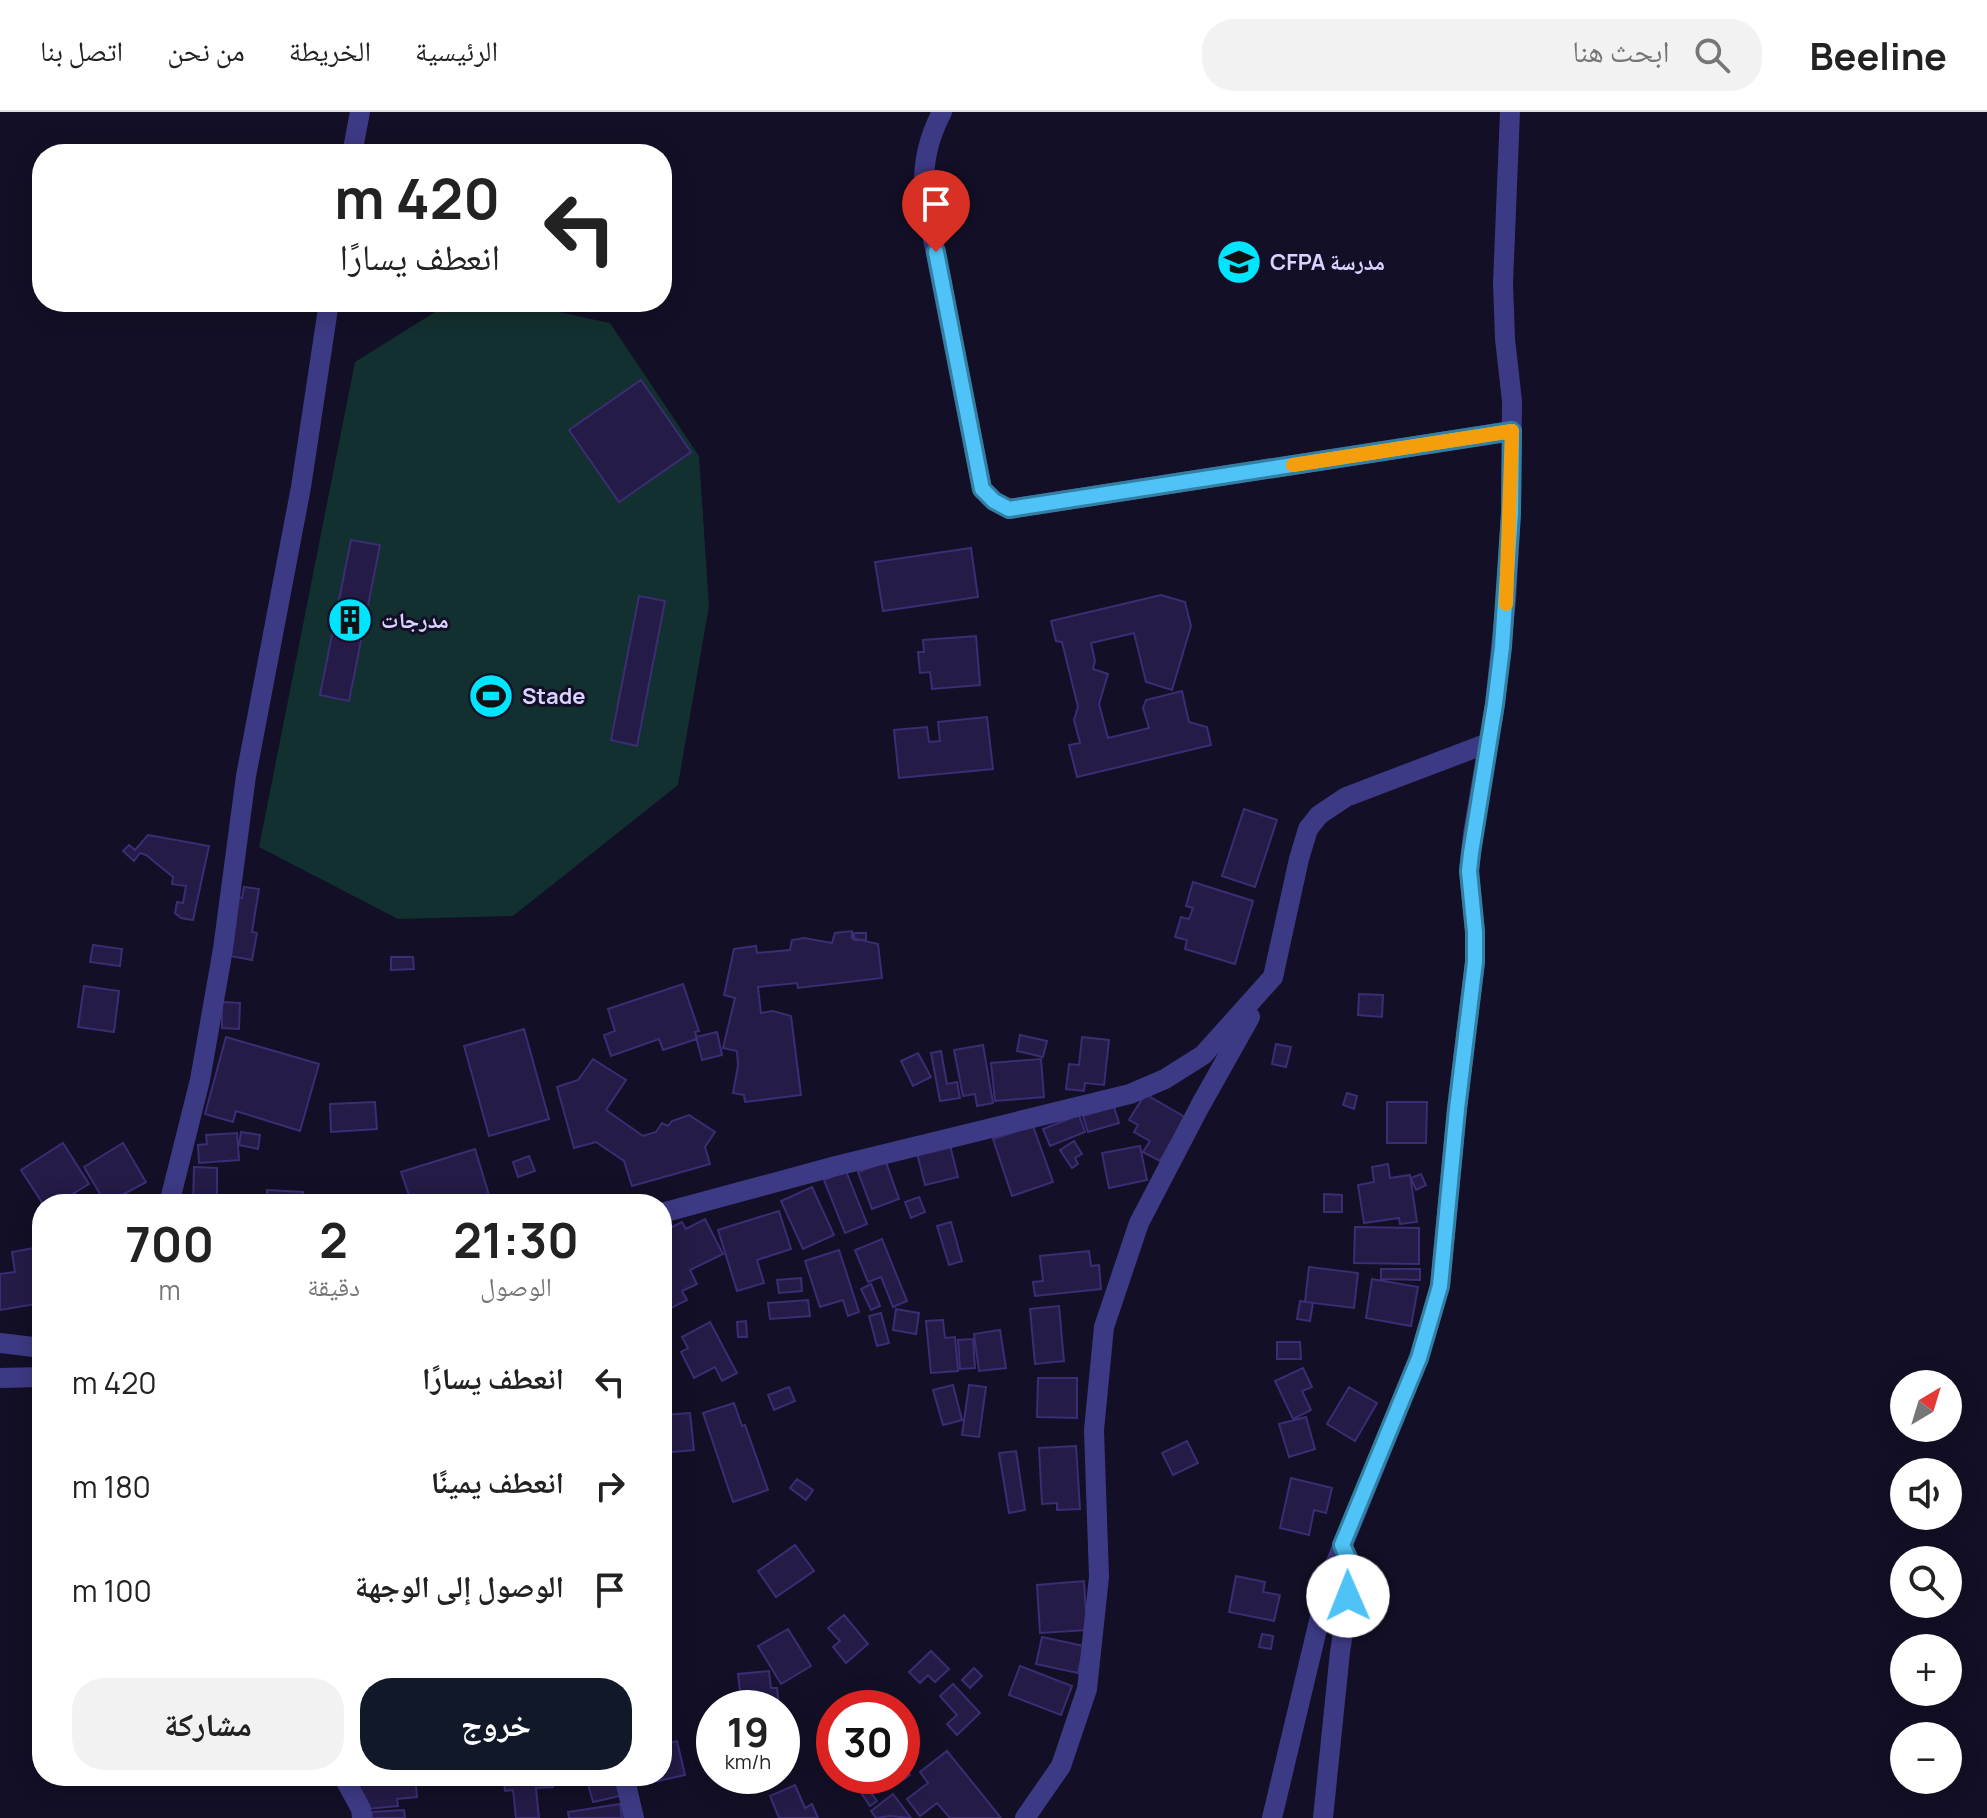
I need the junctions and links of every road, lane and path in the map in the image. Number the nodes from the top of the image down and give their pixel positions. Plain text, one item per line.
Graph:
1 (360, 112) edge
2 (942, 112) edge
3 (1510, 112) edge
4 (354, 144) edge
5 (327, 312) edge
6 (1512, 431) junction
7 (1488, 743) junction
8 (1273, 977) junction
9 (172, 1194) edge
10 (672, 1210) edge
11 (0, 1343) edge
12 (32, 1347) edge
13 (32, 1377) edge
14 (0, 1378) edge
15 (1342, 1545) junction
16 (348, 1786) edge
17 (626, 1786) edge
18 (362, 1818) edge
19 (634, 1818) edge
20 (1025, 1818) edge
21 (1272, 1818) edge
22 (1323, 1818) edge

1 - 4 street
2 - 6 street
3 - 6 street
5 - 9 street
6 - 7 street
7 - 8 street
7 - 15 street
8 - 10 street
8 - 20 street
11 - 12 street
13 - 14 street
15 - 21 street
15 - 22 street
16 - 18 street
17 - 19 street

